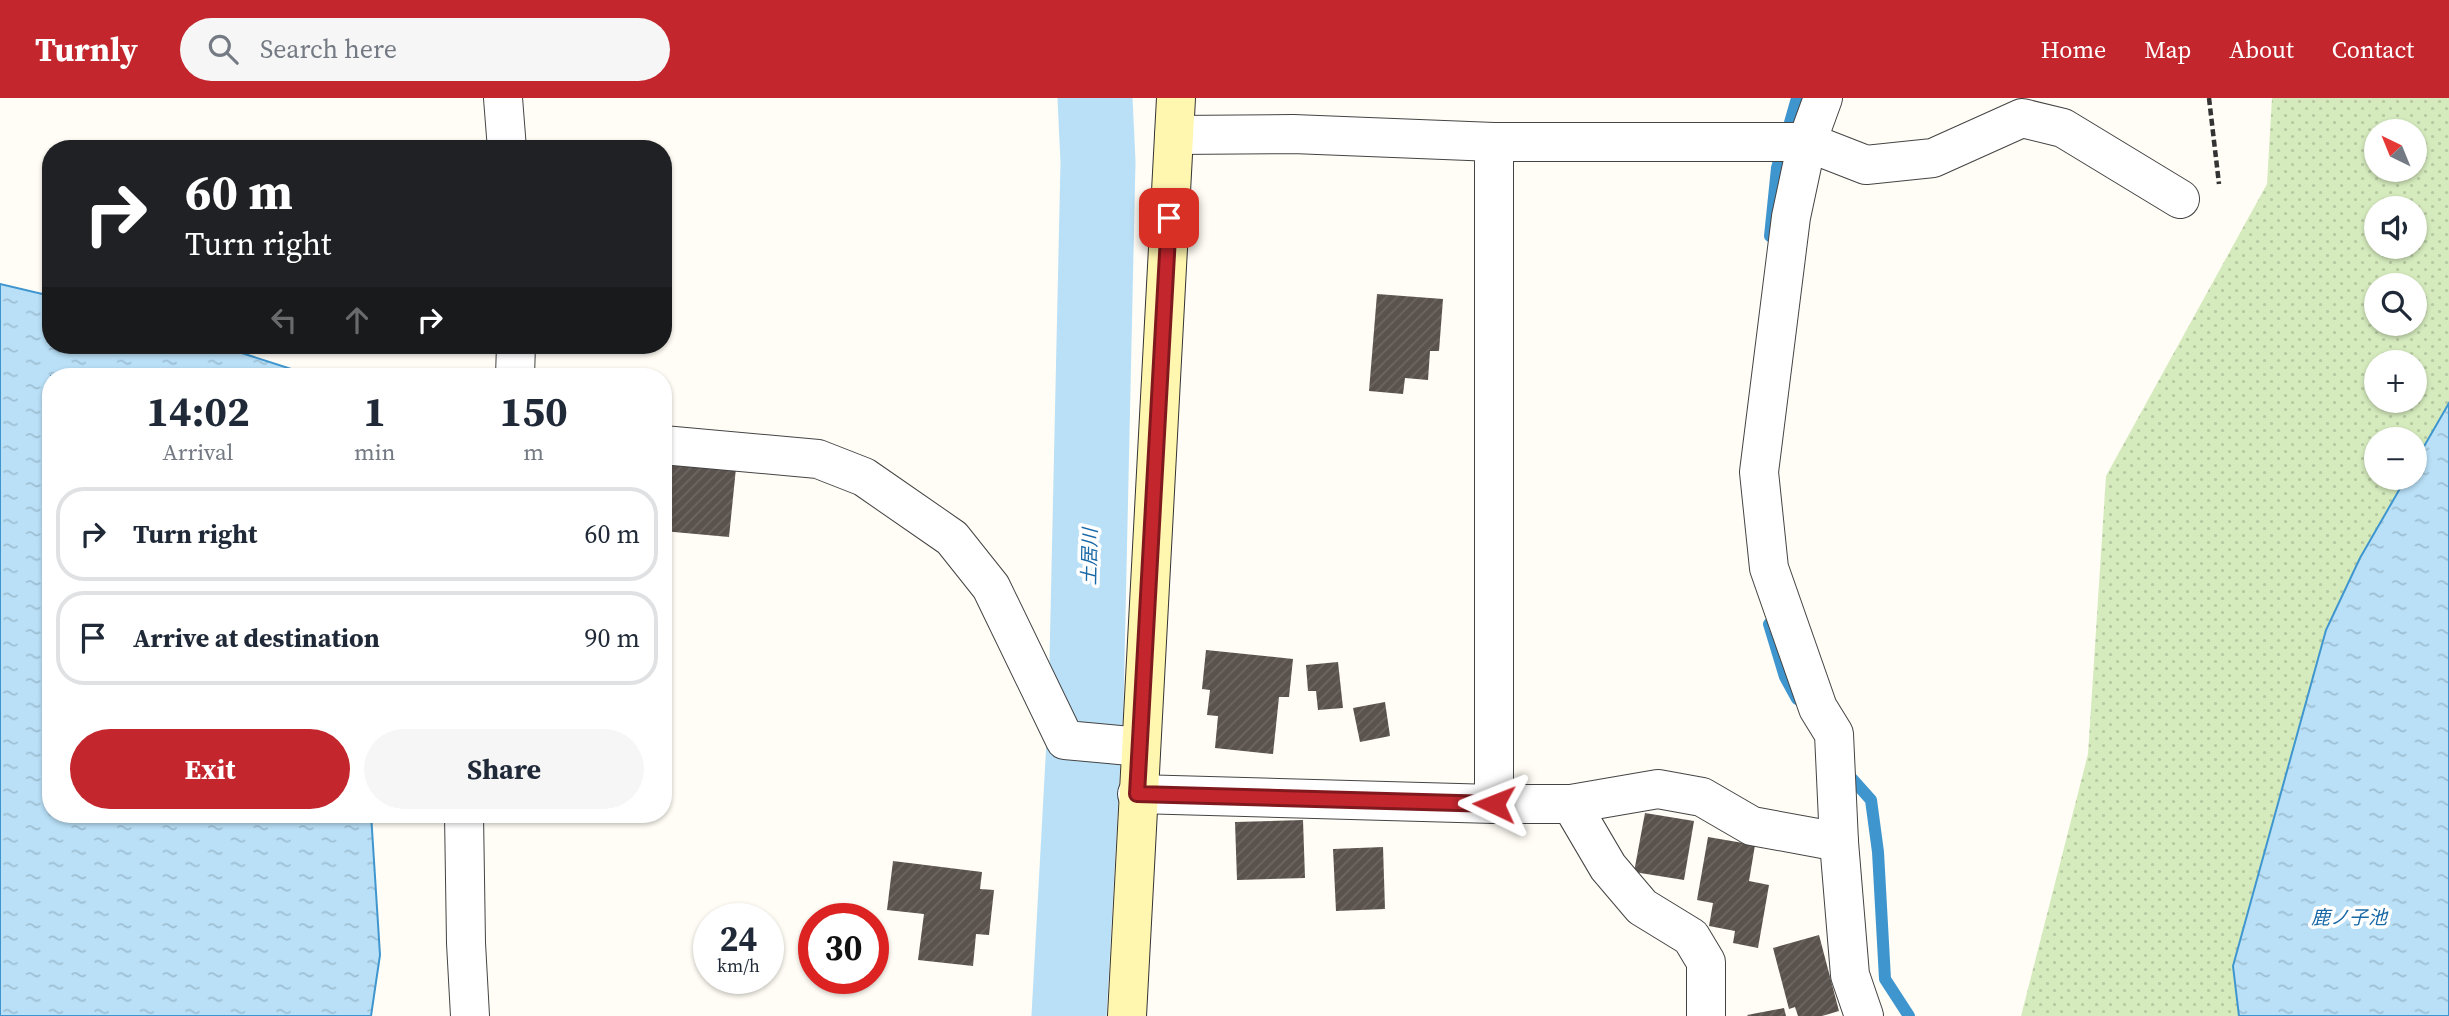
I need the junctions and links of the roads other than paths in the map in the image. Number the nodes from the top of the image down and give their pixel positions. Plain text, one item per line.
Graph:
1 (503, 98) edge
2 (1823, 98) edge
3 (1175, 116) edge
4 (506, 140) edge
5 (1494, 142) junction
6 (1807, 142) junction
7 (2180, 199) dead end
8 (672, 446) edge
9 (1128, 746) junction
10 (1137, 794) junction
11 (1494, 804) junction
12 (1571, 804) junction
13 (464, 823) edge
14 (1839, 842) junction
15 (470, 1016) edge
16 (1126, 1016) edge
17 (1706, 1016) edge
18 (1864, 1016) edge

1 - 4 street
2 - 6 street
3 - 5 street
3 - 9 street
5 - 6 street
5 - 11 street
6 - 7 street
6 - 14 street
8 - 9 street
9 - 10 street
10 - 11 street
10 - 16 street
11 - 12 street
12 - 14 street
12 - 17 street
13 - 15 street
14 - 18 street

